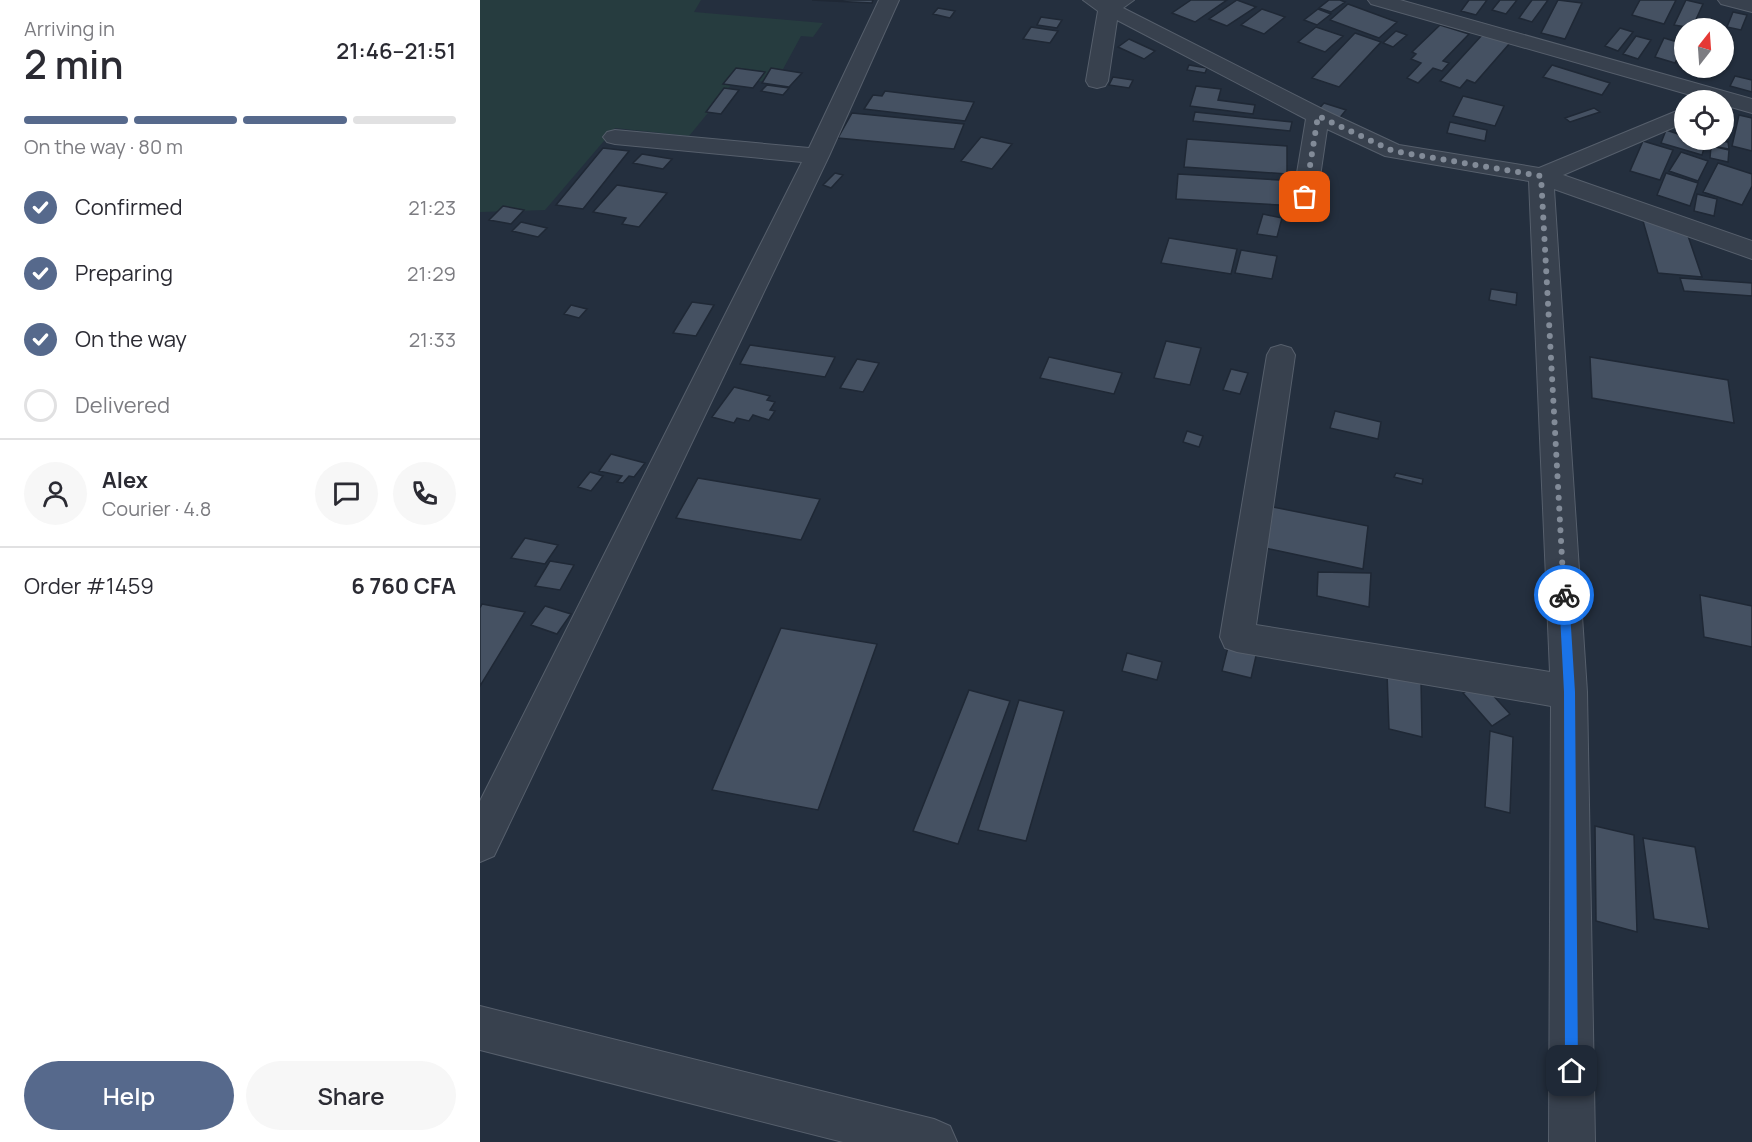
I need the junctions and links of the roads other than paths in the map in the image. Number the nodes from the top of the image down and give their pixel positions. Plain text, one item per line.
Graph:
1 (890, 0) edge
2 (1378, 0) edge
3 (1728, 0) edge
4 (1109, 2) edge
5 (1752, 6) edge
6 (1097, 81) dead end
7 (1690, 90) edge
8 (1734, 102) edge
9 (1752, 106) edge
10 (1318, 116) junction
11 (1674, 119) edge
12 (615, 136) dead end
13 (817, 156) junction
14 (1541, 176) junction
15 (1305, 197) dead end
16 (1752, 250) edge
17 (1281, 355) dead end
18 (1569, 692) junction
19 (480, 842) edge
20 (480, 1028) edge
21 (933, 1142) edge
22 (1572, 1142) edge

1 - 13 street
2 - 7 street
3 - 5 street
4 - 6 street
4 - 10 street
8 - 9 street
10 - 14 street
10 - 15 street
11 - 14 street
12 - 13 street
13 - 19 street
14 - 16 street
14 - 18 street
17 - 18 street
18 - 22 street
20 - 21 street

